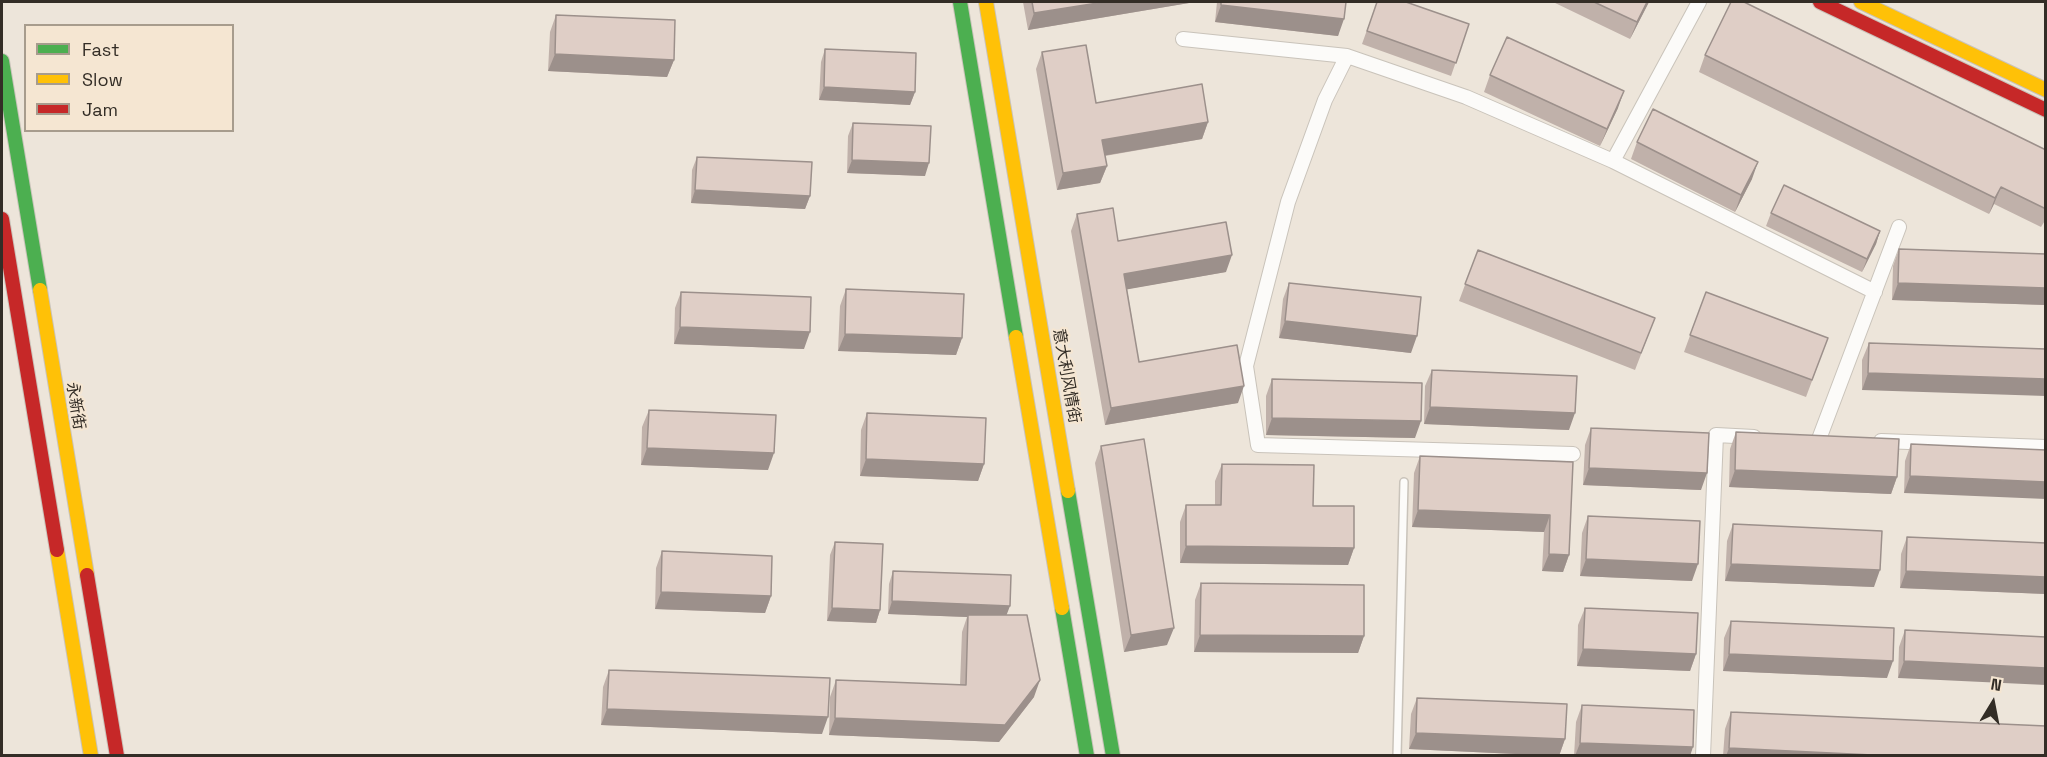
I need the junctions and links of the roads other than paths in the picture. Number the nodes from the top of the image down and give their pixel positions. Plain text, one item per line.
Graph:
1 (960, 2) edge
2 (986, 2) edge
3 (1699, 2) edge
4 (1820, 2) edge
5 (1862, 2) edge
6 (1183, 39) dead end
7 (1347, 56) junction
8 (2, 61) edge
9 (2046, 90) edge
10 (2046, 110) edge
11 (1613, 161) junction
12 (2, 219) edge
13 (1899, 227) dead end
14 (1875, 292) junction
15 (1773, 437) edge
16 (1819, 439) edge
17 (1866, 441) edge
18 (2046, 447) edge
19 (1573, 454) dead end
20 (1404, 482) dead end
21 (91, 756) edge
22 (117, 756) edge
23 (1087, 756) edge
24 (1113, 756) edge
25 (1397, 756) edge
26 (1703, 756) edge

1 - 23 street
2 - 24 street, 意大利风情街
3 - 11 street
4 - 10 street
5 - 9 street
6 - 7 street
7 - 11 street
7 - 19 street
8 - 22 street, 永新街
11 - 14 street
12 - 21 street
13 - 14 street
14 - 16 street
15 - 26 street
17 - 18 street
20 - 25 lane

